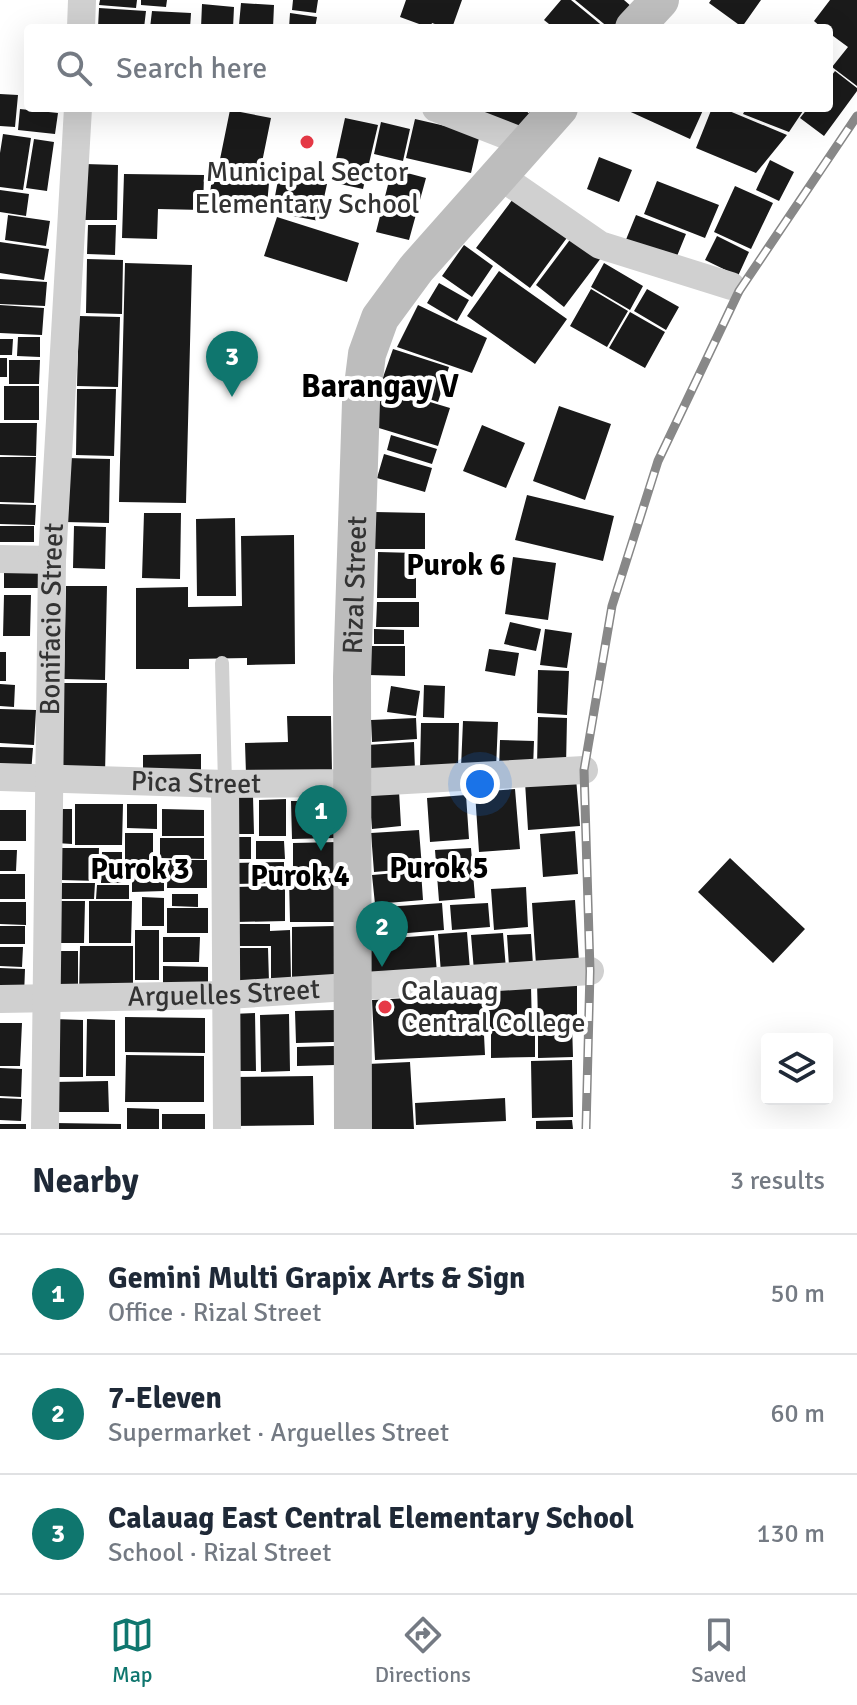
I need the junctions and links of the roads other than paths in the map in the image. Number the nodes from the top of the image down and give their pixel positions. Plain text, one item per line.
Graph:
1 (82, 0) edge
2 (660, 0) edge
3 (81, 24) edge
4 (638, 24) edge
5 (78, 112) edge
6 (446, 112) edge
7 (555, 112) edge
8 (526, 143) junction
9 (500, 176) junction
10 (731, 286) dead end
11 (0, 559) edge
12 (52, 560) junction
13 (222, 663) dead end
14 (584, 770) dead end
15 (0, 777) edge
16 (48, 779) junction
17 (353, 783) junction
18 (225, 784) junction
19 (590, 971) dead end
20 (352, 988) junction
21 (228, 995) junction
22 (0, 999) edge
23 (47, 999) junction
24 (45, 1129) edge
25 (227, 1129) edge
26 (353, 1129) edge

1 - 3 street
2 - 4 street
5 - 12 street, Bonifacio Street
6 - 8 street
7 - 8 street, Rizal Street
8 - 9 street, Rizal Street
9 - 10 street
9 - 17 street, Rizal Street
11 - 12 street
12 - 16 street, Bonifacio Street
13 - 18 lane
14 - 17 street, Pica Street
15 - 16 street, Pica Street
16 - 18 street, Pica Street
16 - 23 street, Bonifacio Street
17 - 18 street, Pica Street
17 - 20 street, Rizal Street
18 - 21 street
19 - 20 street, Arguelles Street
20 - 21 street, Arguelles Street
20 - 26 street, Rizal Street
21 - 23 street, Arguelles Street
21 - 25 street
22 - 23 street, Arguelles Street
23 - 24 street, Bonifacio Street

